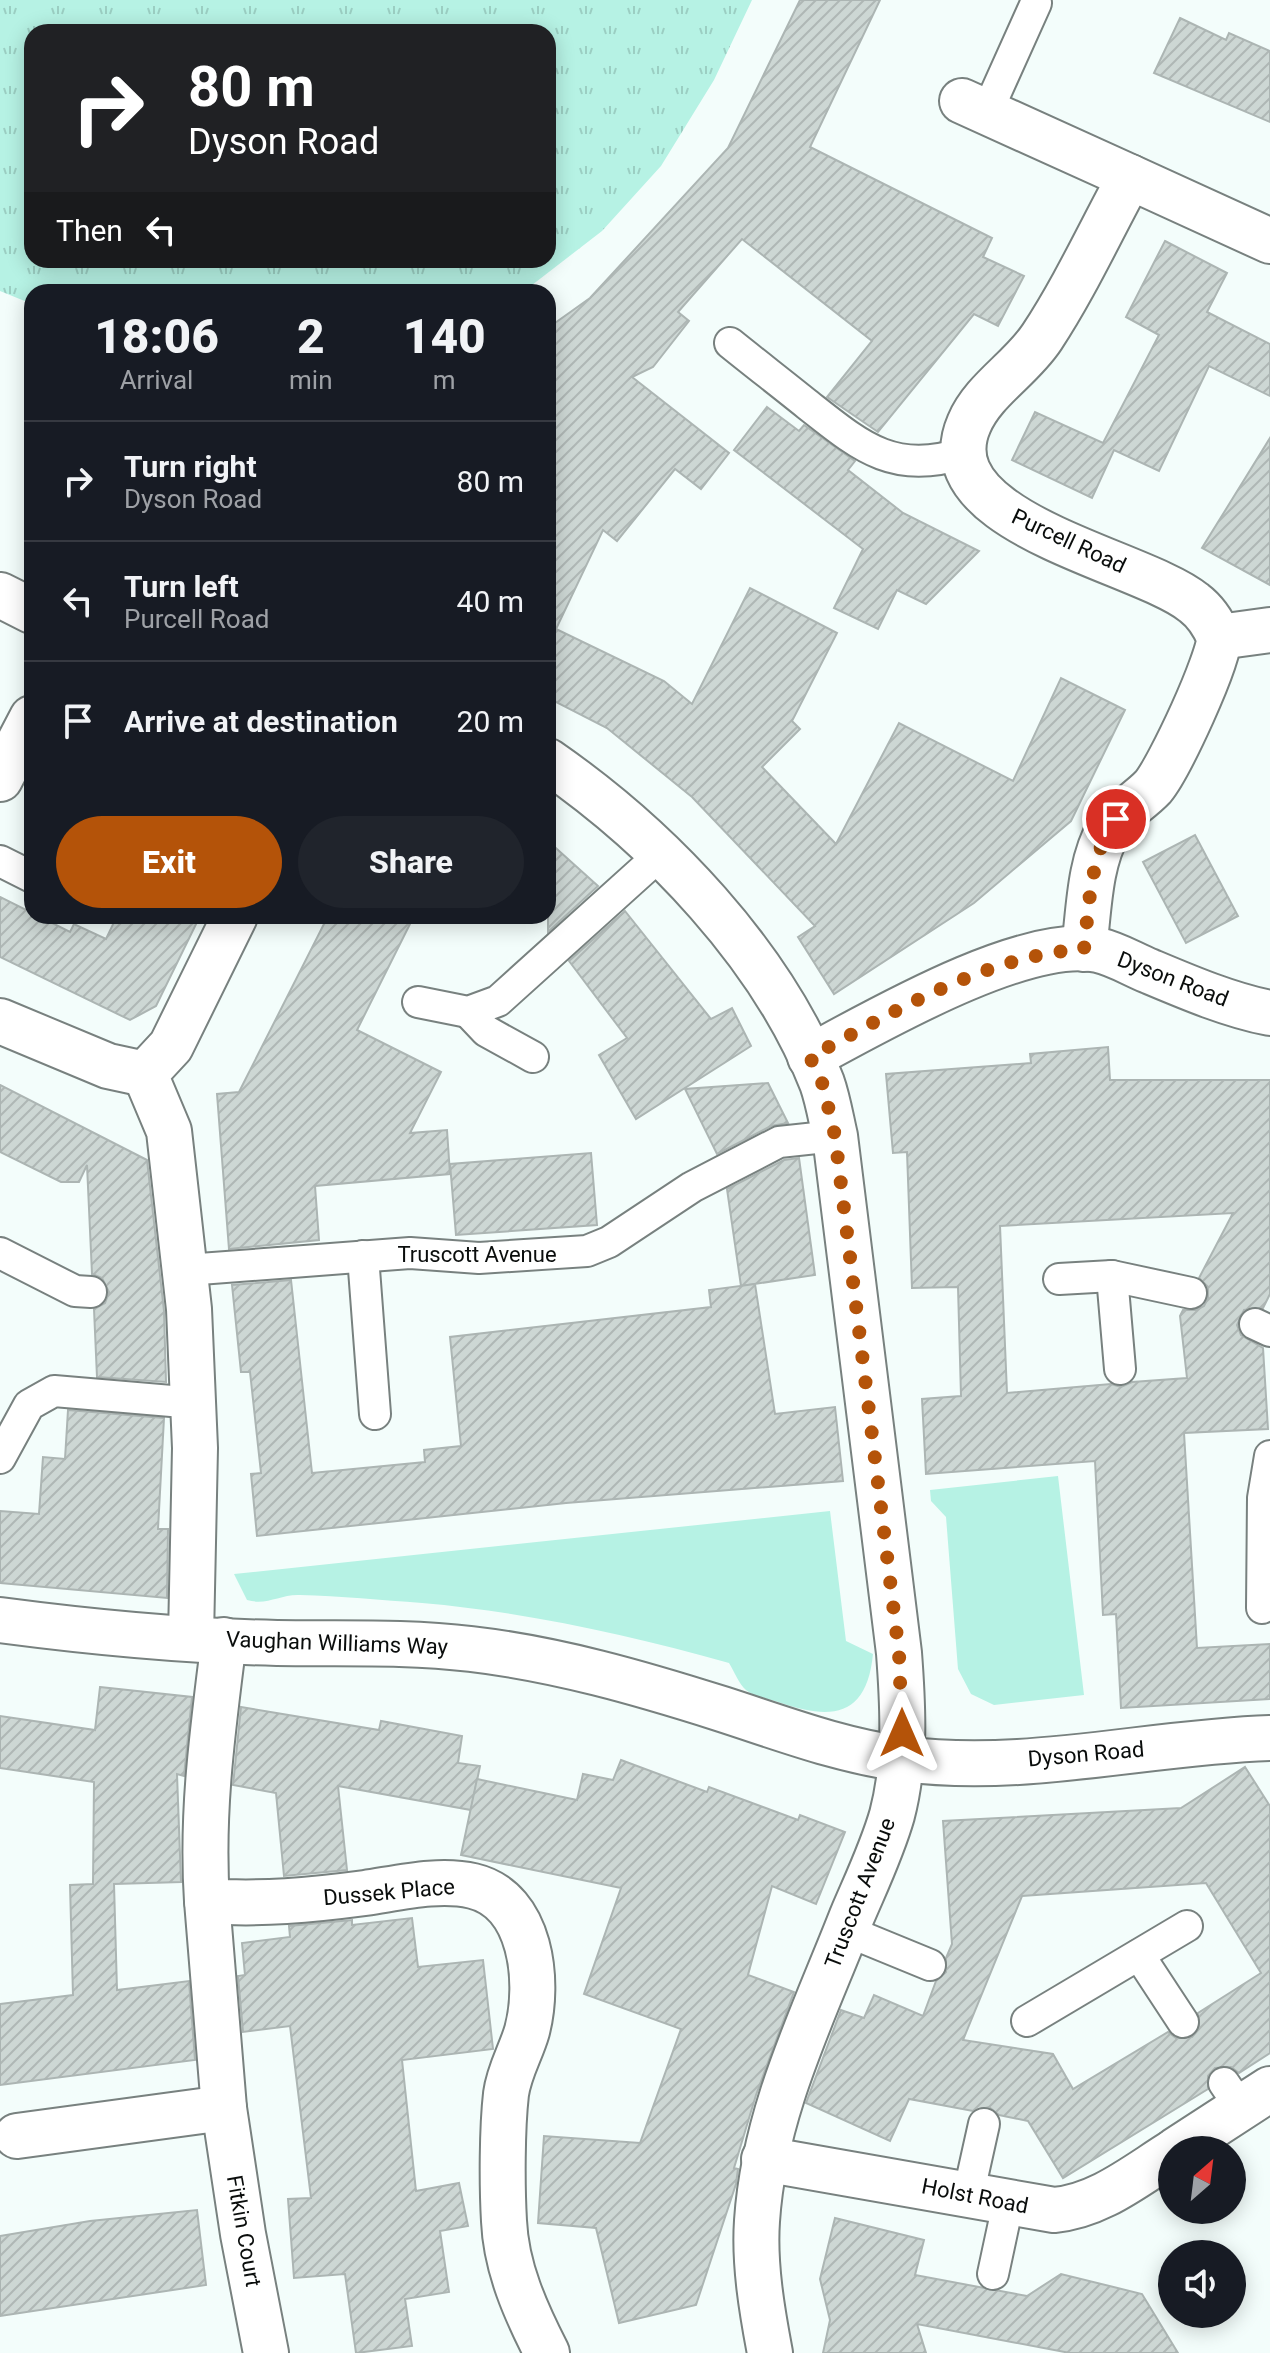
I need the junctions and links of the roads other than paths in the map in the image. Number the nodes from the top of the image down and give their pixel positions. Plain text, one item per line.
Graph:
1 (1036, 3) dead end
2 (975, 107) joint
3 (1130, 177) junction
4 (1270, 241) edge
5 (730, 343) dead end
6 (963, 453) junction
7 (0, 595) edge
8 (24, 607) edge
9 (1270, 630) edge
10 (1219, 637) junction
11 (24, 733) edge
12 (556, 766) edge
13 (0, 779) edge
14 (661, 854) junction
15 (0, 861) edge
16 (24, 873) edge
17 (231, 924) edge
18 (1084, 949) junction
19 (418, 1002) dead end
20 (468, 1012) junction
21 (1270, 1013) edge
22 (0, 1021) edge
23 (533, 1057) dead end
24 (810, 1057) junction
25 (145, 1074) junction
26 (835, 1136) junction
27 (0, 1253) edge
28 (363, 1256) junction
29 (1112, 1276) junction
30 (1059, 1279) dead end
31 (180, 1283) junction
32 (91, 1292) dead end
33 (1191, 1293) dead end
34 (1120, 1369) dead end
35 (195, 1403) junction
36 (375, 1414) dead end
37 (1270, 1456) edge
38 (0, 1458) edge
39 (1262, 1608) dead end
40 (0, 1620) edge
41 (208, 1639) junction
42 (1270, 1738) edge
43 (901, 1759) junction
44 (207, 1901) junction
45 (1187, 1926) dead end
46 (847, 1931) junction
47 (1139, 1955) junction
48 (930, 1965) dead end
49 (1027, 2021) dead end
50 (1183, 2022) dead end
51 (1245, 2093) edge
52 (224, 2108) junction
53 (984, 2124) dead end
54 (17, 2136) dead end
55 (1192, 2136) edge
56 (764, 2159) junction
57 (1158, 2161) edge
58 (988, 2200) junction
59 (993, 2274) dead end
60 (266, 2353) edge
61 (547, 2353) edge
62 (770, 2353) edge

1 - 2 lane
2 - 3 street
3 - 4 street
3 - 6 street
5 - 6 lane
6 - 10 street, Purcell Road
7 - 8 street
9 - 10 street
10 - 18 street
11 - 13 street
12 - 14 street, Truscott Avenue
14 - 20 lane
14 - 24 street, Truscott Avenue
15 - 16 lane
17 - 25 street
18 - 21 street, Dyson Road
18 - 24 street, Dyson Road
19 - 20 lane
20 - 23 lane
22 - 25 street
24 - 26 street, Truscott Avenue
25 - 31 street
26 - 28 lane, Truscott Avenue
26 - 43 street, Truscott Avenue
27 - 32 lane
28 - 31 lane, Truscott Avenue
28 - 36 lane
29 - 30 lane
29 - 33 lane
29 - 34 lane
31 - 35 street
35 - 38 lane
35 - 41 street
37 - 39 lane
40 - 41 street, Vaughan Williams Way
41 - 43 street, Vaughan Williams Way
41 - 44 street
42 - 43 street, Dyson Road
43 - 46 street, Truscott Avenue
44 - 52 street, Fitkin Court
44 - 61 street, Dussek Place
45 - 47 lane
46 - 48 lane
46 - 56 street, Truscott Avenue
47 - 49 lane
47 - 50 lane
51 - 55 street, Holst Road
52 - 54 street
52 - 60 street, Fitkin Court
53 - 58 lane
56 - 58 street, Holst Road
56 - 62 street, Truscott Avenue
57 - 58 street, Holst Road
58 - 59 lane

